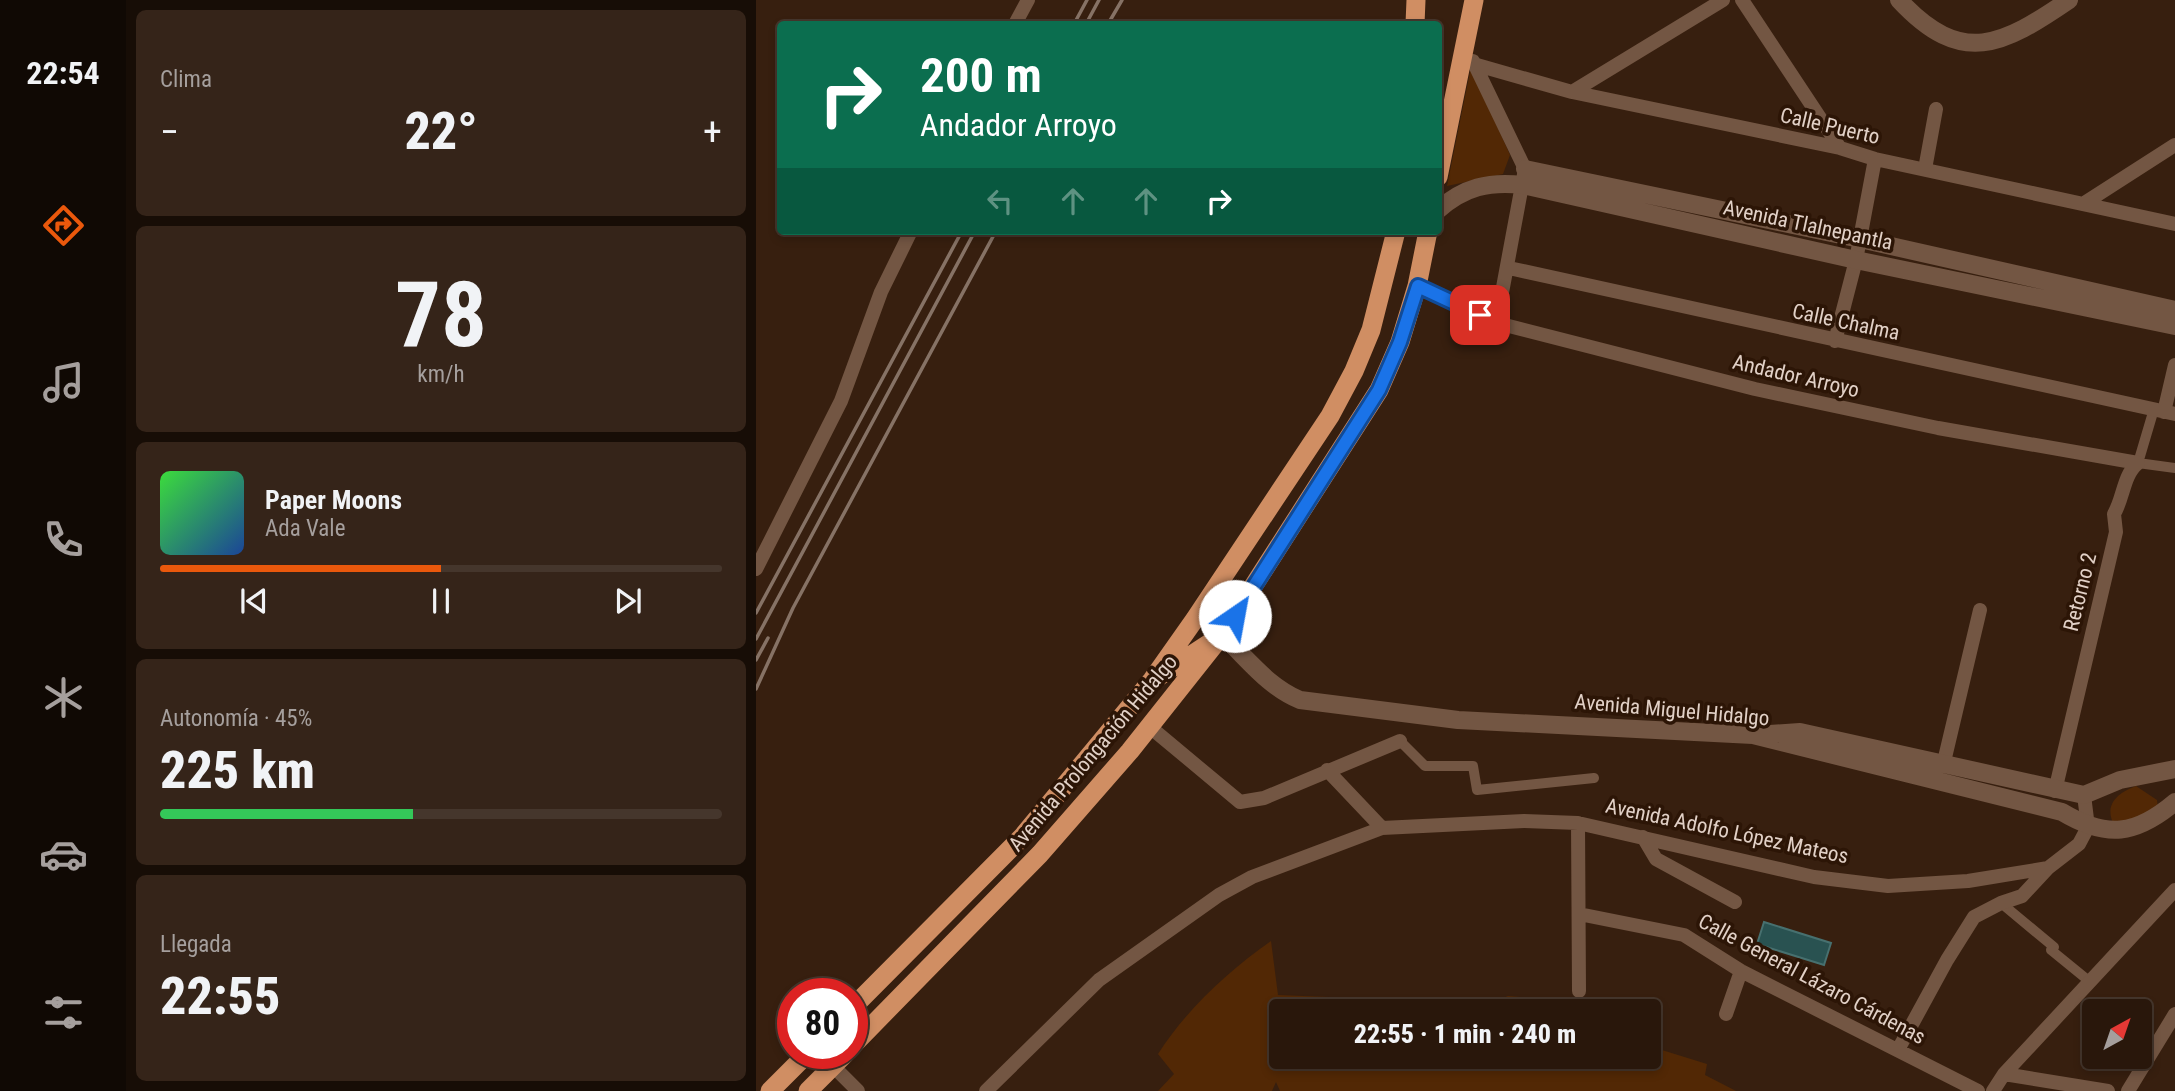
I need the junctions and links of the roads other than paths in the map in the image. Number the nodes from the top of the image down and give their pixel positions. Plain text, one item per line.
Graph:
1 (1028, 0) edge
2 (1416, 0) edge
3 (1474, 0) edge
4 (1723, 0) edge
5 (1742, 0) edge
6 (1899, 0) edge
7 (2069, 0) edge
8 (1017, 21) edge
9 (1415, 21) edge
10 (1463, 50) junction
11 (1477, 65) junction
12 (1572, 92) junction
13 (1936, 109) dead end
14 (2175, 145) edge
15 (1840, 148) junction
16 (1442, 157) edge
17 (1875, 159) junction
18 (1925, 169) junction
19 (1524, 177) junction
20 (2083, 204) junction
21 (1442, 207) edge
22 (2175, 224) edge
23 (909, 235) edge
24 (1395, 235) edge
25 (1427, 235) edge
26 (1860, 239) junction
27 (1856, 260) junction
28 (1509, 268) junction
29 (1418, 286) junction
30 (1501, 298) dead end
31 (2175, 310) edge
32 (2175, 326) edge
33 (1835, 341) junction
34 (2175, 365) edge
35 (2164, 412) edge
36 (2138, 463) junction
37 (2175, 468) edge
38 (756, 569) edge
39 (1220, 583) junction
40 (1980, 610) dead end
41 (1222, 635) junction
42 (1152, 680) junction
43 (1150, 727) junction
44 (1753, 735) junction
45 (1400, 741) joint
46 (1943, 766) junction
47 (2175, 769) edge
48 (1327, 770) junction
49 (1594, 778) dead end
50 (2055, 791) junction
51 (2084, 795) junction
52 (2175, 802) edge
53 (1578, 823) junction
54 (2088, 827) junction
55 (1382, 828) junction
56 (1022, 837) junction
57 (1643, 837) junction
58 (1040, 854) junction
59 (2048, 868) junction
60 (2175, 890) edge
61 (1735, 902) dead end
62 (2001, 903) junction
63 (1579, 914) junction
64 (1741, 971) junction
65 (2089, 981) junction
66 (1579, 991) dead end
67 (868, 992) edge
68 (1726, 1014) dead end
69 (2175, 1014) edge
70 (868, 1030) edge
71 (1899, 1048) junction
72 (792, 1069) edge
73 (830, 1069) edge
74 (845, 1069) edge
75 (2004, 1074) junction
76 (770, 1091) edge
77 (808, 1091) edge
78 (858, 1091) edge
79 (986, 1091) edge
80 (1978, 1091) edge
81 (1993, 1091) edge
82 (2108, 1091) edge
83 (2128, 1091) edge

1 - 8 street
2 - 9 highway
3 - 10 highway
4 - 12 street
5 - 15 street
6 - 7 street
10 - 11 street
10 - 16 highway
11 - 12 street, Calle Puerto
11 - 19 street
12 - 15 street, Calle Puerto
13 - 18 street
14 - 20 street
15 - 17 street, Calle Puerto
17 - 18 street, Calle Puerto
17 - 26 street
18 - 20 street, Calle Puerto
19 - 21 street, Avenida Tlalnepantla
19 - 26 street, Avenida Tlalnepantla
19 - 27 street, Avenida Tlalnepantla
19 - 28 street
20 - 22 street, Calle Puerto
23 - 38 street
24 - 39 highway, Avenida Prolongación Hidalgo
25 - 29 highway, Avenida Prolongación Hidalgo
26 - 27 street
26 - 31 street, Avenida Tlalnepantla
27 - 32 street, Avenida Tlalnepantla
27 - 33 street
28 - 30 street
28 - 33 street, Calle Chalma
29 - 36 street, Andador Arroyo
29 - 41 highway, Avenida Prolongación Hidalgo
33 - 35 street, Calle Chalma
34 - 35 street
35 - 36 street, Retorno 2
36 - 37 street, Andador Arroyo
36 - 50 street, Retorno 2
39 - 41 highway
39 - 42 highway, Avenida Prolongación Hidalgo
40 - 46 street
41 - 42 highway
41 - 43 highway, Avenida Prolongación Hidalgo
41 - 44 street, Avenida Miguel Hidalgo
42 - 56 highway, Avenida Prolongación Hidalgo
43 - 48 street
43 - 58 highway, Avenida Prolongación Hidalgo
44 - 46 street
44 - 54 street, Avenida Miguel Hidalgo
45 - 48 street
45 - 49 street
46 - 50 street
47 - 51 street
48 - 55 street
50 - 51 street
51 - 54 street
52 - 54 street
53 - 55 street, Avenida Adolfo López Mateos
53 - 57 street, Avenida Adolfo López Mateos
53 - 63 street
54 - 59 street, Avenida Adolfo López Mateos
55 - 79 street, Avenida Adolfo López Mateos
56 - 58 highway
56 - 67 highway, Avenida Prolongación Hidalgo
57 - 59 street, Avenida Adolfo López Mateos
57 - 61 street
58 - 70 highway, Avenida Prolongación Hidalgo
59 - 62 street
60 - 65 street
62 - 65 street
62 - 71 street
63 - 64 street, Calle General Lázaro Cárdenas
63 - 66 street
64 - 68 street
64 - 71 street, Calle General Lázaro Cárdenas
65 - 75 street
69 - 83 street
71 - 80 street, Calle General Lázaro Cárdenas
72 - 76 highway
73 - 77 highway
74 - 78 street
75 - 81 street
75 - 82 street

